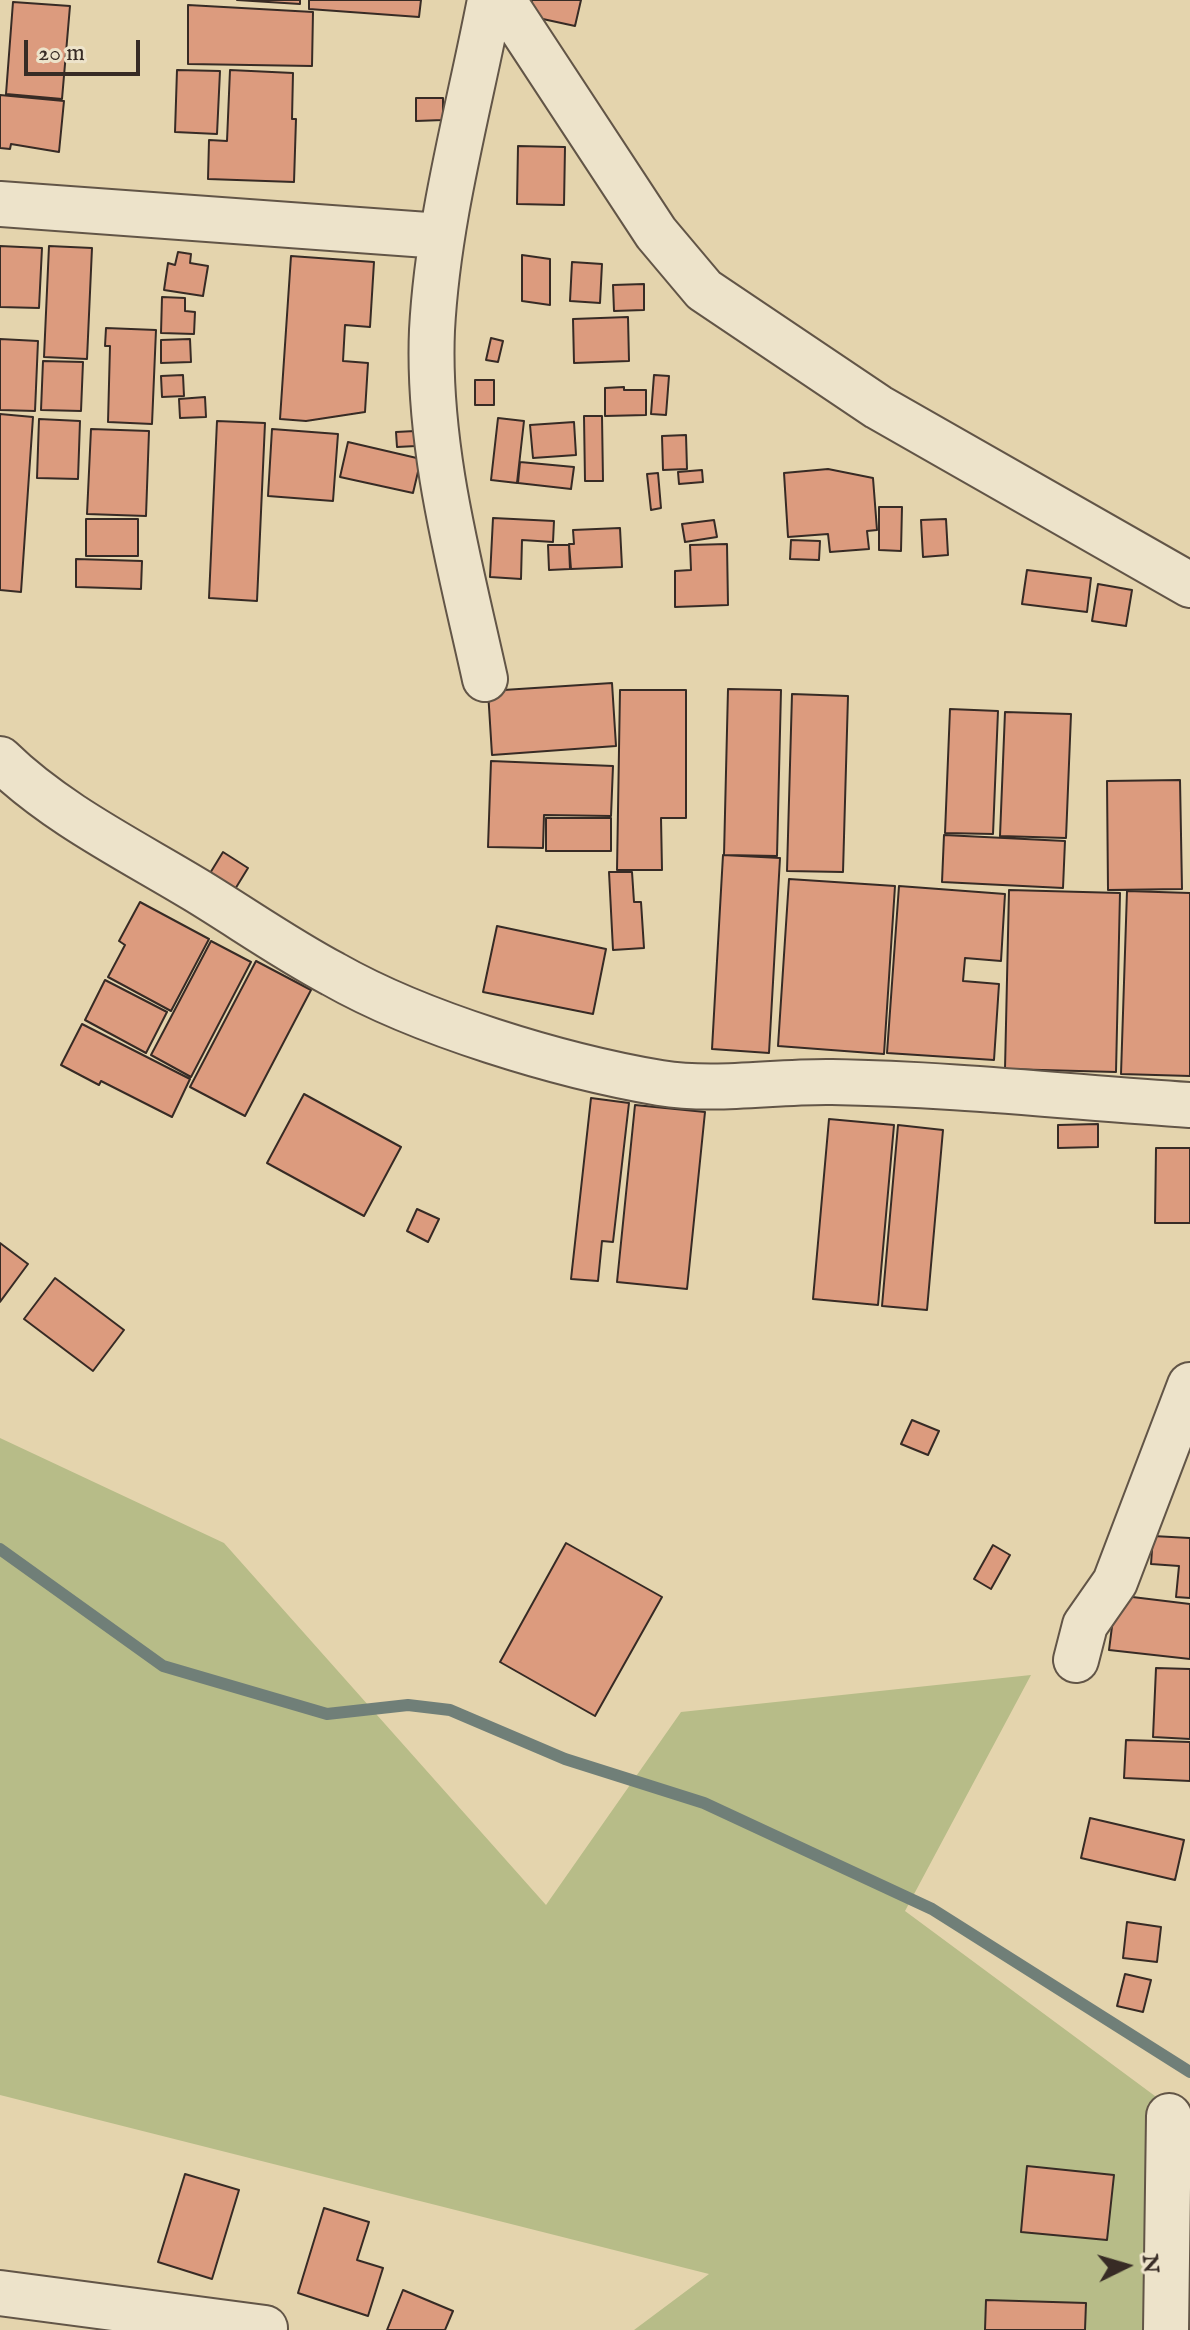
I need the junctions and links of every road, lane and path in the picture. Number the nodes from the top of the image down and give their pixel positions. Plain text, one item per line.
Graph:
1 (490, 0) edge
2 (503, 0) edge
3 (0, 204) edge
4 (441, 236) junction
5 (1190, 585) edge
6 (485, 679) dead end
7 (0, 759) edge
8 (1190, 1105) edge
9 (1190, 1385) edge
10 (1076, 1660) dead end
11 (1169, 2116) dead end
12 (0, 2293) edge
13 (265, 2328) dead end
14 (1166, 2330) edge

1 - 4 street
2 - 5 street
3 - 4 street
4 - 6 street
7 - 8 street
9 - 10 street
11 - 14 street
12 - 13 street

